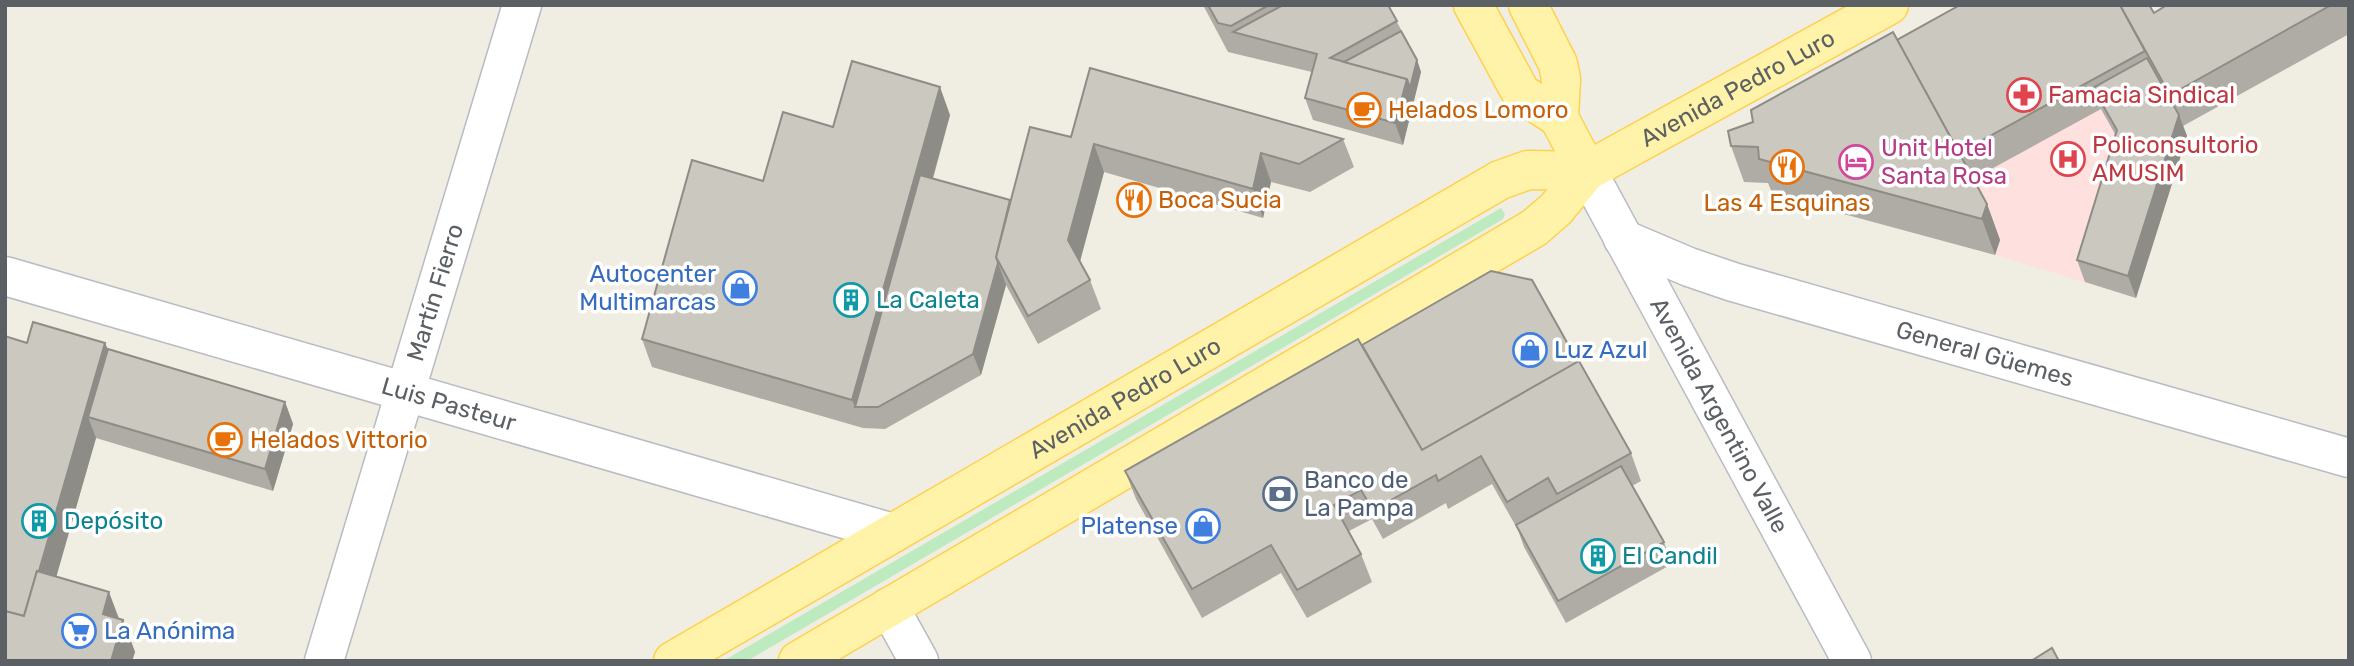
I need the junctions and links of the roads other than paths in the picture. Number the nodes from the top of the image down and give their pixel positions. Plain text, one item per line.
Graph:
1 (522, 5) edge
2 (1473, 5) edge
3 (1528, 5) edge
4 (1889, 5) edge
5 (1559, 118) junction
6 (1587, 170) junction
7 (1623, 239) junction
8 (5, 276) edge
9 (405, 391) junction
10 (2349, 458) edge
11 (892, 533) junction
12 (889, 607) junction
13 (324, 661) edge
14 (673, 661) edge
15 (798, 661) edge
16 (919, 661) edge
17 (1852, 661) edge

1 - 9 street, Martín Fierro
2 - 5 main road
3 - 5 main road
4 - 6 main road, Avenida Pedro Luro
5 - 6 main road
6 - 7 street, Avenida Argentino Valle
6 - 11 main road, Avenida Pedro Luro
6 - 12 main road, Avenida Pedro Luro
7 - 10 street, General Güemes
7 - 17 street, Avenida Argentino Valle
8 - 9 street, Luis Pasteur
9 - 11 street, Luis Pasteur
9 - 13 street, Martín Fierro
11 - 14 main road, Avenida Pedro Luro
12 - 15 main road, Avenida Pedro Luro
12 - 16 street

